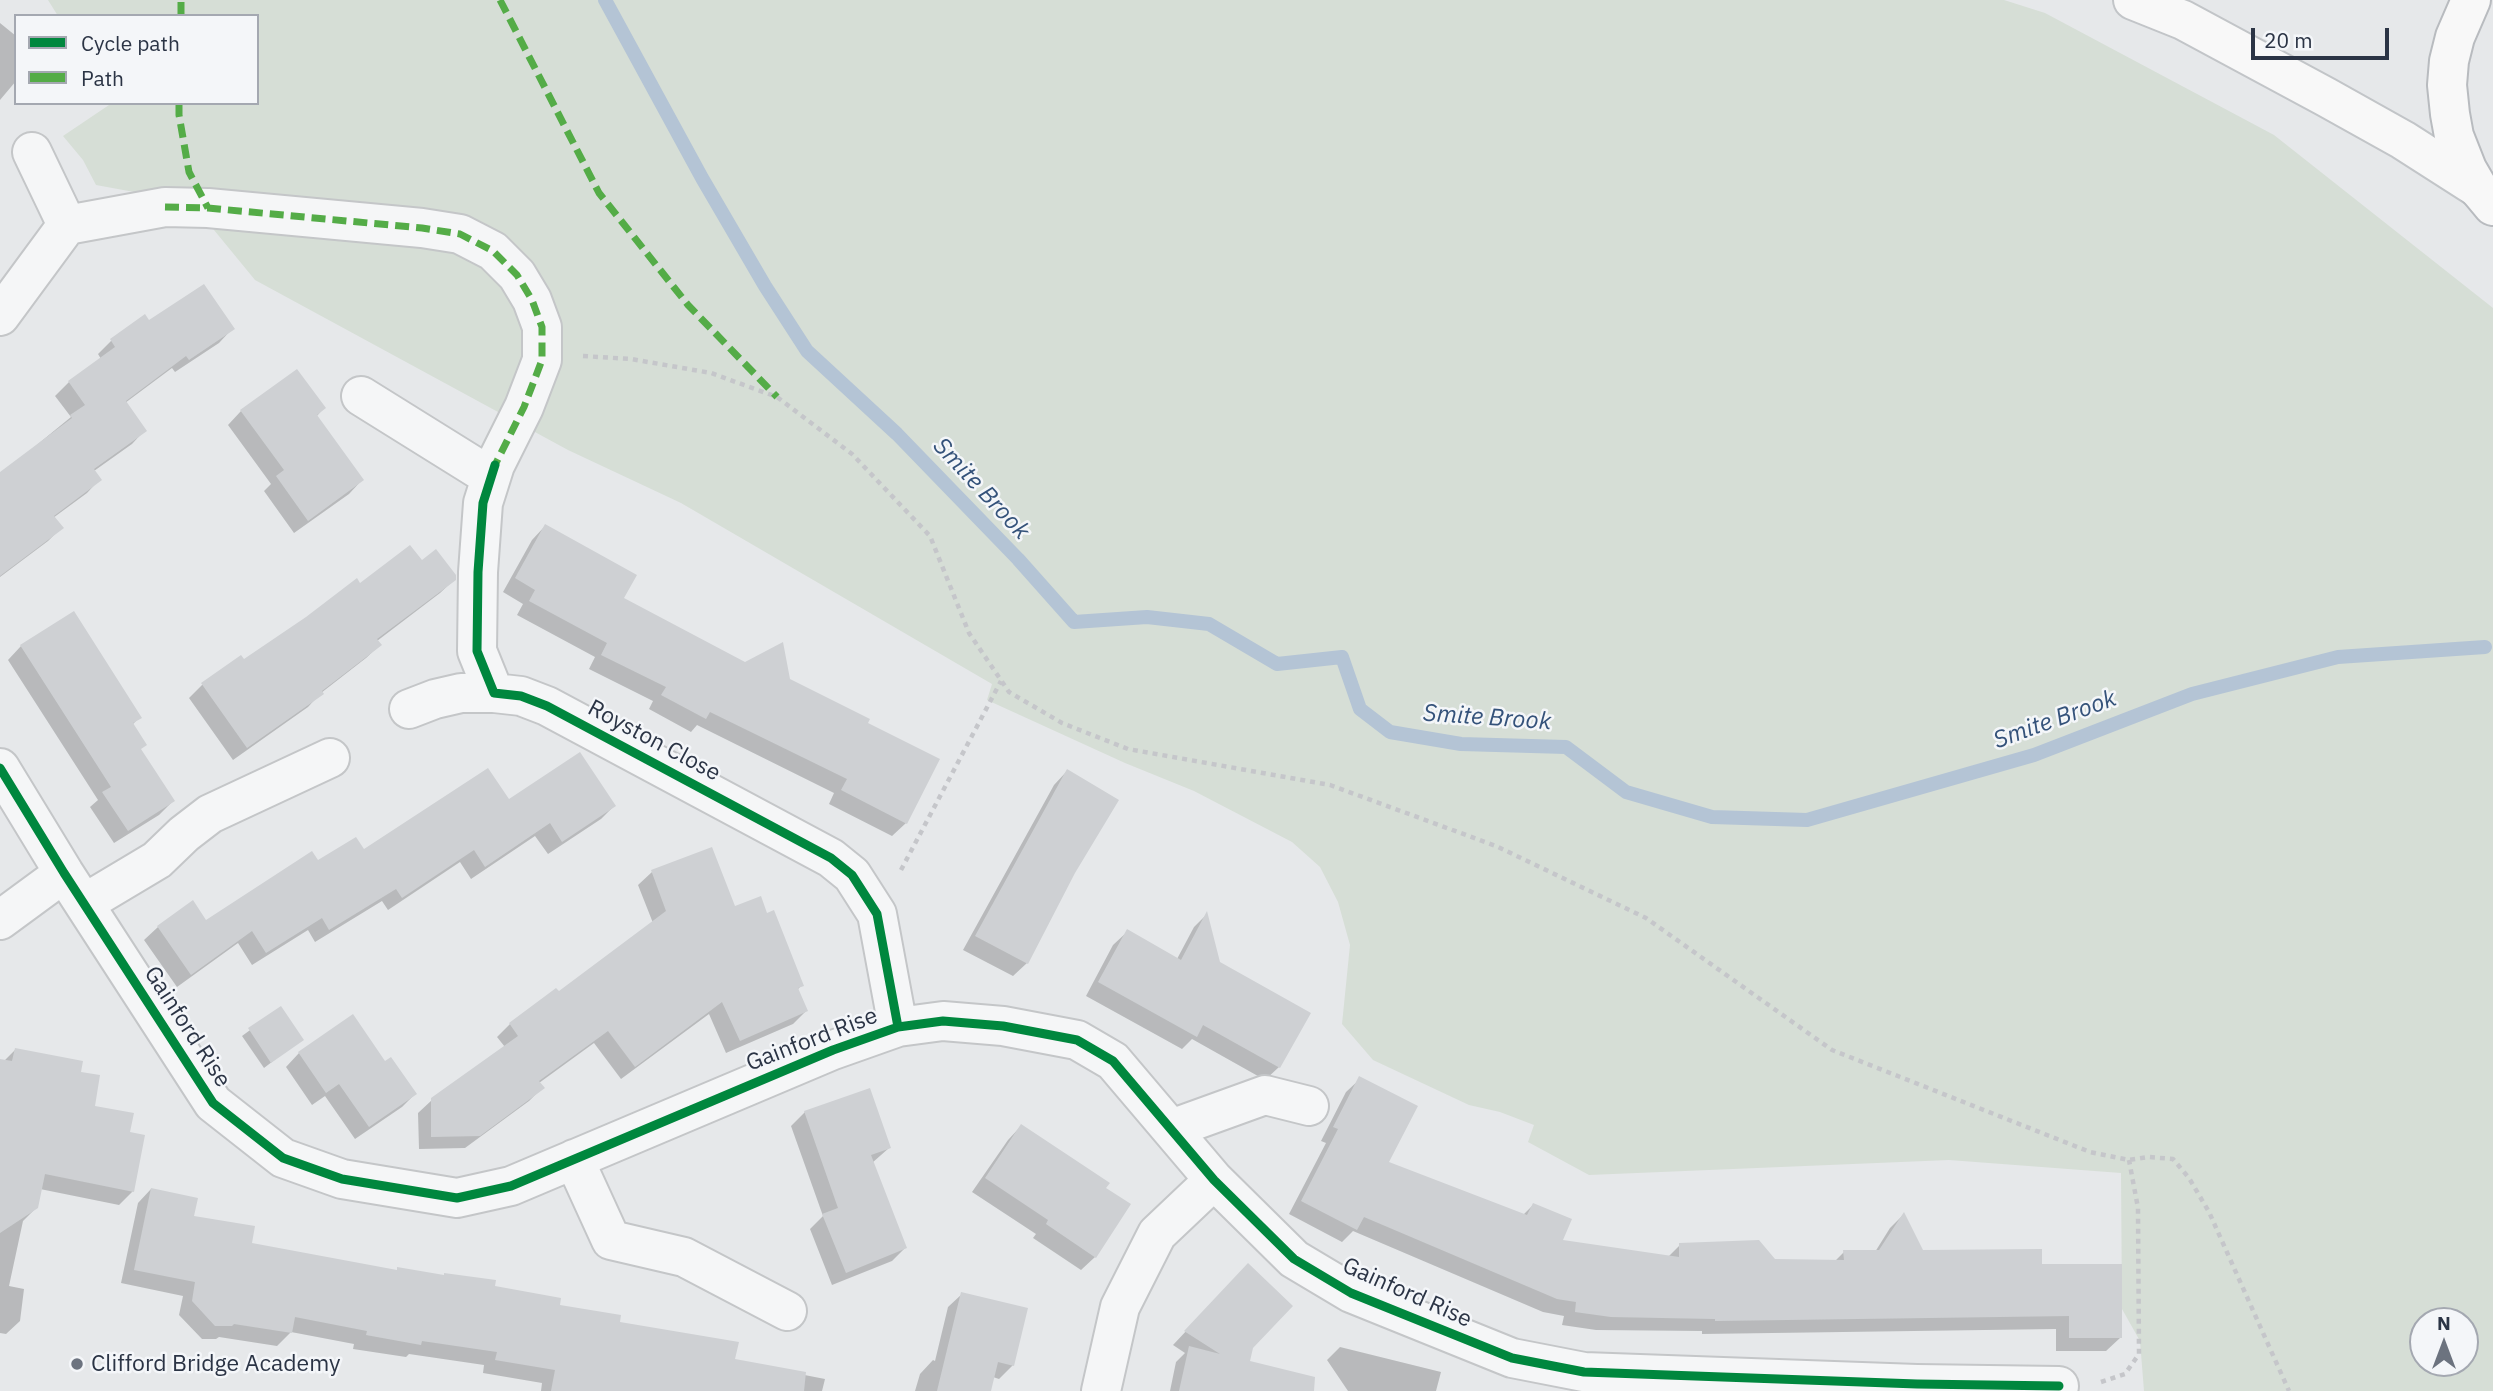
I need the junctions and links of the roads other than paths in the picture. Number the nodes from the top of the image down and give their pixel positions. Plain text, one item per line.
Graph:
1 (2133, 0) edge
2 (2471, 0) edge
3 (32, 152) dead end
4 (2485, 197) edge
5 (67, 225) junction
6 (0, 316) edge
7 (362, 396) dead end
8 (493, 471) junction
9 (494, 693) junction
10 (409, 709) dead end
11 (330, 758) dead end
12 (0, 768) edge
13 (74, 888) junction
14 (0, 920) edge
15 (898, 1027) junction
16 (1309, 1106) dead end
17 (1171, 1129) junction
18 (574, 1159) junction
19 (1214, 1180) junction
20 (787, 1311) dead end
21 (1507, 1375) edge
22 (2059, 1386) road end
23 (1917, 1387) edge
24 (1101, 1391) edge

1 - 4 main road
2 - 4 main road
3 - 5 street
5 - 6 street
5 - 8 street
7 - 8 street
8 - 9 street
9 - 10 street, Royston Close
9 - 15 street, Royston Close
11 - 13 street
12 - 13 street, Gainford Rise
13 - 14 street
13 - 18 street, Gainford Rise
15 - 17 street, Gainford Rise
15 - 18 street, Gainford Rise
16 - 17 street
17 - 19 street, Gainford Rise
18 - 20 street
19 - 21 street, Gainford Rise
19 - 24 street
21 - 23 street, Gainford Rise
22 - 23 street, Gainford Rise

